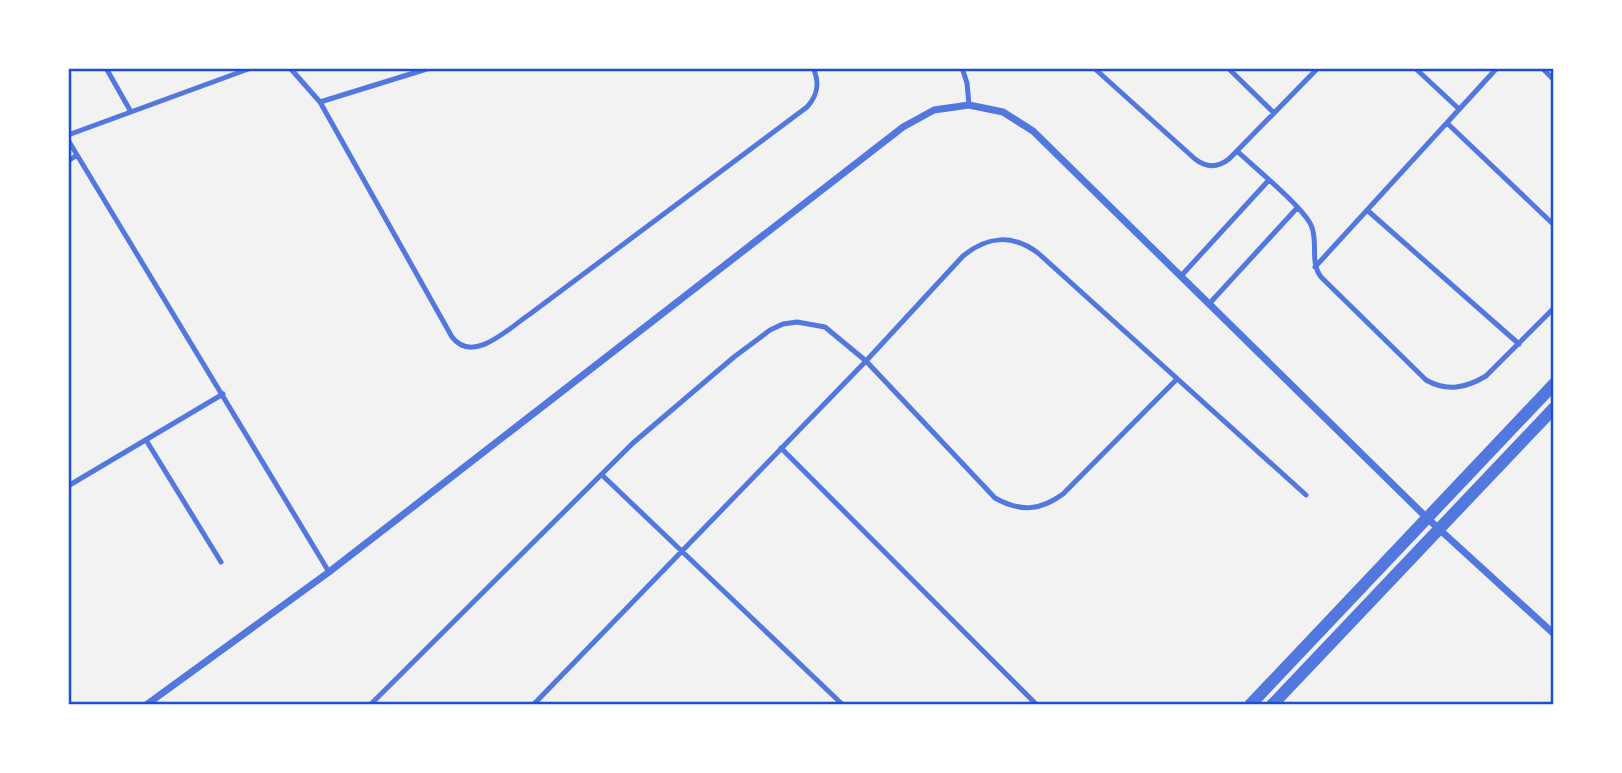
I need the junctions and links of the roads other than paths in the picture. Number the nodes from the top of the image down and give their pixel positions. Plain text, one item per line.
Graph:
1 (106, 68) edge
2 (251, 68) edge
3 (290, 68) edge
4 (430, 68) edge
5 (813, 68) edge
6 (962, 68) edge
7 (1094, 68) edge
8 (1228, 68) edge
9 (1318, 68) edge
10 (1415, 68) edge
11 (1497, 68) edge
12 (1542, 68) edge
13 (1554, 80) edge
14 (320, 102) junction
15 (969, 105) junction
16 (1459, 109) junction
17 (131, 112) junction
18 (1274, 113) junction
19 (1447, 123) junction
20 (68, 137) edge
21 (1237, 151) junction
22 (78, 155) junction
23 (68, 161) edge
24 (1268, 181) junction
25 (1297, 208) junction
26 (1367, 210) junction
27 (1554, 225) edge
28 (1315, 267) junction
29 (1181, 276) junction
30 (1209, 304) junction
31 (1554, 308) edge
32 (1519, 344) junction
33 (866, 360) junction
34 (1177, 379) junction
35 (1554, 384) edge
36 (223, 394) junction
37 (1554, 408) edge
38 (146, 440) junction
39 (781, 448) junction
40 (602, 475) junction
41 (68, 486) edge
42 (1306, 495) dead end
43 (1427, 518) junction
44 (1439, 529) junction
45 (682, 551) junction
46 (221, 562) dead end
47 (329, 572) junction
48 (1554, 634) edge
49 (146, 705) edge
50 (370, 705) edge
51 (533, 705) edge
52 (843, 705) edge
53 (1037, 705) edge
54 (1250, 705) edge
55 (1272, 705) edge

1 - 17 lane
2 - 17 lane
3 - 14 lane
4 - 14 lane
5 - 14 lane
6 - 15 lane
7 - 21 lane
8 - 18 lane
9 - 18 lane
10 - 16 lane
11 - 16 lane
12 - 13 lane
15 - 29 street
15 - 47 street
16 - 19 lane
17 - 20 lane
18 - 21 lane
19 - 26 lane
19 - 27 lane
20 - 22 lane
21 - 24 lane
22 - 23 lane
22 - 36 lane
24 - 25 lane
24 - 29 lane
25 - 28 lane
25 - 30 lane
26 - 28 lane
26 - 32 lane
28 - 32 lane
29 - 30 street
30 - 43 street
31 - 32 lane
33 - 34 lane
33 - 34 lane
33 - 39 lane
33 - 40 lane
34 - 42 lane
35 - 43 street
36 - 38 lane
36 - 47 lane
37 - 44 street
38 - 41 lane
38 - 46 lane
39 - 45 lane
39 - 53 lane
40 - 45 lane
40 - 50 lane
43 - 44 street
43 - 54 street
44 - 48 street
44 - 55 street
45 - 51 lane
45 - 52 lane
47 - 49 street

